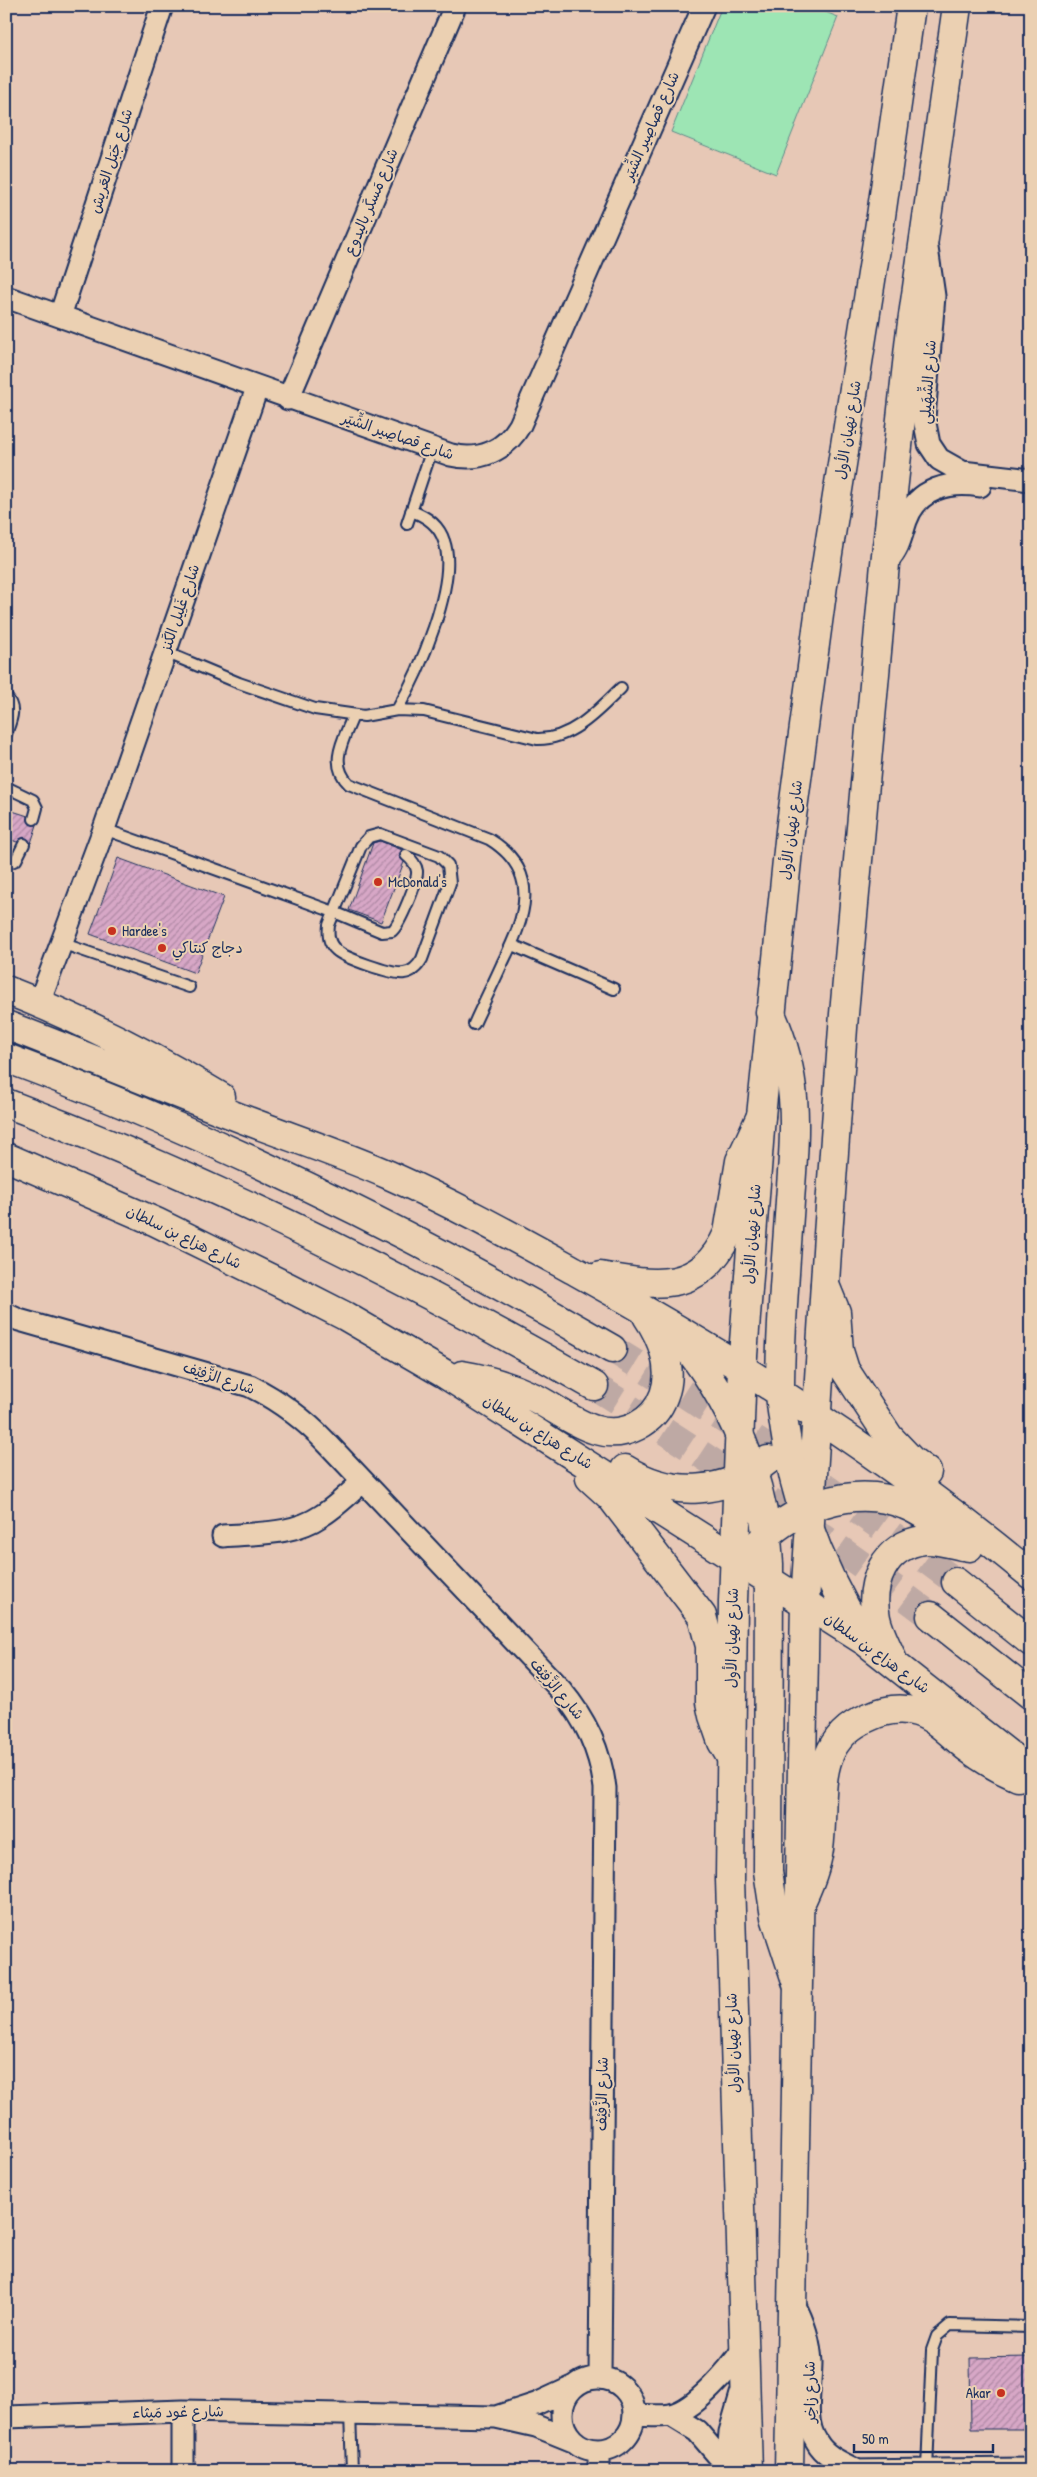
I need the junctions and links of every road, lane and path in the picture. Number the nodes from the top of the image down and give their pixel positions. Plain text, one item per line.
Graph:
1 (162, 6) edge
2 (455, 6) edge
3 (704, 6) edge
4 (911, 6) edge
5 (957, 6) edge
6 (924, 237) junction
7 (6, 297) edge
8 (60, 316) junction
9 (257, 388) junction
10 (288, 399) junction
11 (432, 449) junction
12 (1031, 480) edge
13 (1031, 494) edge
14 (411, 511) junction
15 (407, 524) dead end
16 (885, 564) junction
17 (165, 652) junction
18 (621, 688) dead end
19 (6, 697) edge
20 (397, 710) junction
21 (353, 716) junction
22 (6, 734) edge
23 (6, 788) edge
24 (34, 819) dead end
25 (104, 829) junction
26 (24, 844) dead end
27 (373, 844) dead end
28 (361, 846) junction
29 (406, 854) dead end
30 (6, 864) edge
31 (334, 912) junction
32 (61, 943) junction
33 (512, 945) junction
34 (189, 987) dead end
35 (6, 990) edge
36 (614, 990) dead end
37 (39, 1003) junction
38 (770, 1012) junction
39 (474, 1024) dead end
40 (6, 1025) edge
41 (6, 1058) edge
42 (6, 1103) edge
43 (761, 1116) junction
44 (280, 1132) junction
45 (6, 1157) edge
46 (576, 1272) junction
47 (825, 1284) junction
48 (652, 1314) junction
49 (10, 1318) edge
50 (612, 1349) tunnel mouth
51 (742, 1368) junction
52 (443, 1372) junction
53 (594, 1386) tunnel mouth
54 (780, 1391) junction
55 (484, 1398) junction
56 (814, 1405) junction
57 (738, 1431) junction
58 (786, 1444) junction
59 (745, 1475) junction
60 (363, 1481) junction
61 (807, 1516) junction
62 (766, 1535) junction
63 (223, 1536) dead end
64 (971, 1548) junction
65 (1000, 1549) junction
66 (737, 1565) junction
67 (1031, 1575) edge
68 (768, 1579) junction
69 (956, 1582) tunnel mouth
70 (1031, 1582) edge
71 (804, 1602) junction
72 (931, 1616) tunnel mouth
73 (866, 1642) junction
74 (1031, 1642) edge
75 (894, 1662) junction
76 (1031, 1695) edge
77 (730, 1754) junction
78 (1031, 1772) edge
79 (1031, 1781) edge
80 (799, 1906) junction
81 (797, 1984) junction
82 (791, 2298) junction
83 (1031, 2327) edge
84 (744, 2349) junction
85 (600, 2378) junction
86 (575, 2386) junction
87 (183, 2411) junction
88 (350, 2413) junction
89 (635, 2415) junction
90 (671, 2415) junction
91 (6, 2416) edge
92 (496, 2417) junction
93 (573, 2441) junction
94 (599, 2461) edge
95 (734, 2469) edge
96 (927, 2469) junction
97 (1031, 2469) edge
98 (852, 2470) edge
99 (883, 2470) edge
100 (183, 2471) edge
101 (352, 2471) edge
102 (788, 2471) edge

1 - 8 street, شارع جَبَل العَريش
2 - 10 street, شارع مَسكَر باليدوع
3 - 11 street, شارع قصاصِير الشِّيَر
4 - 38 main road, شارع نهيان الأول
5 - 6 main road
6 - 12 street, شارع الشِّهَيلِي
6 - 16 main road
7 - 8 street, شارع قصاصِير الشِّيَر
8 - 9 street, شارع قصاصِير الشِّيَر
9 - 10 street, شارع قصاصِير الشِّيَر
9 - 17 street, شارع غَلِيل الكَنز
10 - 11 street, شارع قصاصِير الشِّيَر
11 - 14 lane
13 - 16 street
14 - 15 lane
14 - 20 lane
16 - 47 main road
17 - 21 lane
17 - 25 street, شارع غَلِيل الكَنز
18 - 20 lane
19 - 22 lane
20 - 21 lane
21 - 33 lane
23 - 24 lane
25 - 31 lane
25 - 32 street, شارع غَلِيل الكَنز
26 - 30 lane
27 - 28 lane
28 - 31 lane
28 - 31 lane
29 - 31 lane
32 - 34 lane
32 - 37 street, شارع غَلِيل الكَنز
33 - 36 lane
33 - 39 lane
35 - 37 main road
37 - 44 main road
38 - 43 main road, شارع نهيان الأول
38 - 54 main road
40 - 44 main road
41 - 50 main road
42 - 53 main road
43 - 46 main road
43 - 51 main road, شارع نهيان الأول
44 - 46 main road
45 - 52 main road, شارع هزاع بن سلطان
46 - 48 main road
47 - 56 main road
47 - 65 main road
48 - 51 main road
48 - 52 main road
48 - 57 main road
49 - 60 street, شارع الزَّفِيْف
51 - 54 main road
51 - 57 main road, شارع نهيان الأول
52 - 55 main road, شارع هزاع بن سلطان
54 - 56 main road
54 - 58 main road
55 - 59 main road
55 - 66 main road, شارع هزاع بن سلطان
55 - 77 main road
56 - 58 main road
56 - 61 main road
56 - 65 main road
57 - 59 main road, شارع نهيان الأول
58 - 59 main road
58 - 61 main road
59 - 62 main road
59 - 66 main road, شارع نهيان الأول
60 - 63 street
60 - 85 street, شارع الزَّفِيْف
61 - 62 main road
61 - 64 main road
61 - 71 main road
61 - 73 main road
62 - 66 main road
62 - 68 main road
64 - 70 main road
64 - 75 main road
65 - 67 main road
66 - 68 main road, شارع هزاع بن سلطان
66 - 77 main road, شارع نهيان الأول
68 - 71 main road, شارع هزاع بن سلطان
68 - 81 main road
69 - 74 main road
71 - 73 main road, شارع هزاع بن سلطان
71 - 80 main road
72 - 76 main road
73 - 75 main road, شارع هزاع بن سلطان
75 - 78 main road, شارع هزاع بن سلطان
77 - 84 main road, شارع نهيان الأول
79 - 80 main road
80 - 81 main road
81 - 82 main road
82 - 98 street, شارع زاخِر
82 - 102 main road
83 - 96 lane
84 - 90 street
84 - 95 main road, شارع نهيان الأول
85 - 86 street
85 - 89 street
86 - 92 street, شارع عُود مَيثاء
86 - 93 street
87 - 88 street, شارع عُود مَيثاء
87 - 91 street, شارع عُود مَيثاء
87 - 100 street
88 - 92 street, شارع عُود مَيثاء
88 - 101 lane
89 - 90 street
89 - 94 street
90 - 95 street
92 - 93 street, شارع عُود مَيثاء
93 - 94 street
96 - 97 street, شارع زاخِر
96 - 99 street, شارع زاخِر
98 - 99 street, شارع زاخِر

